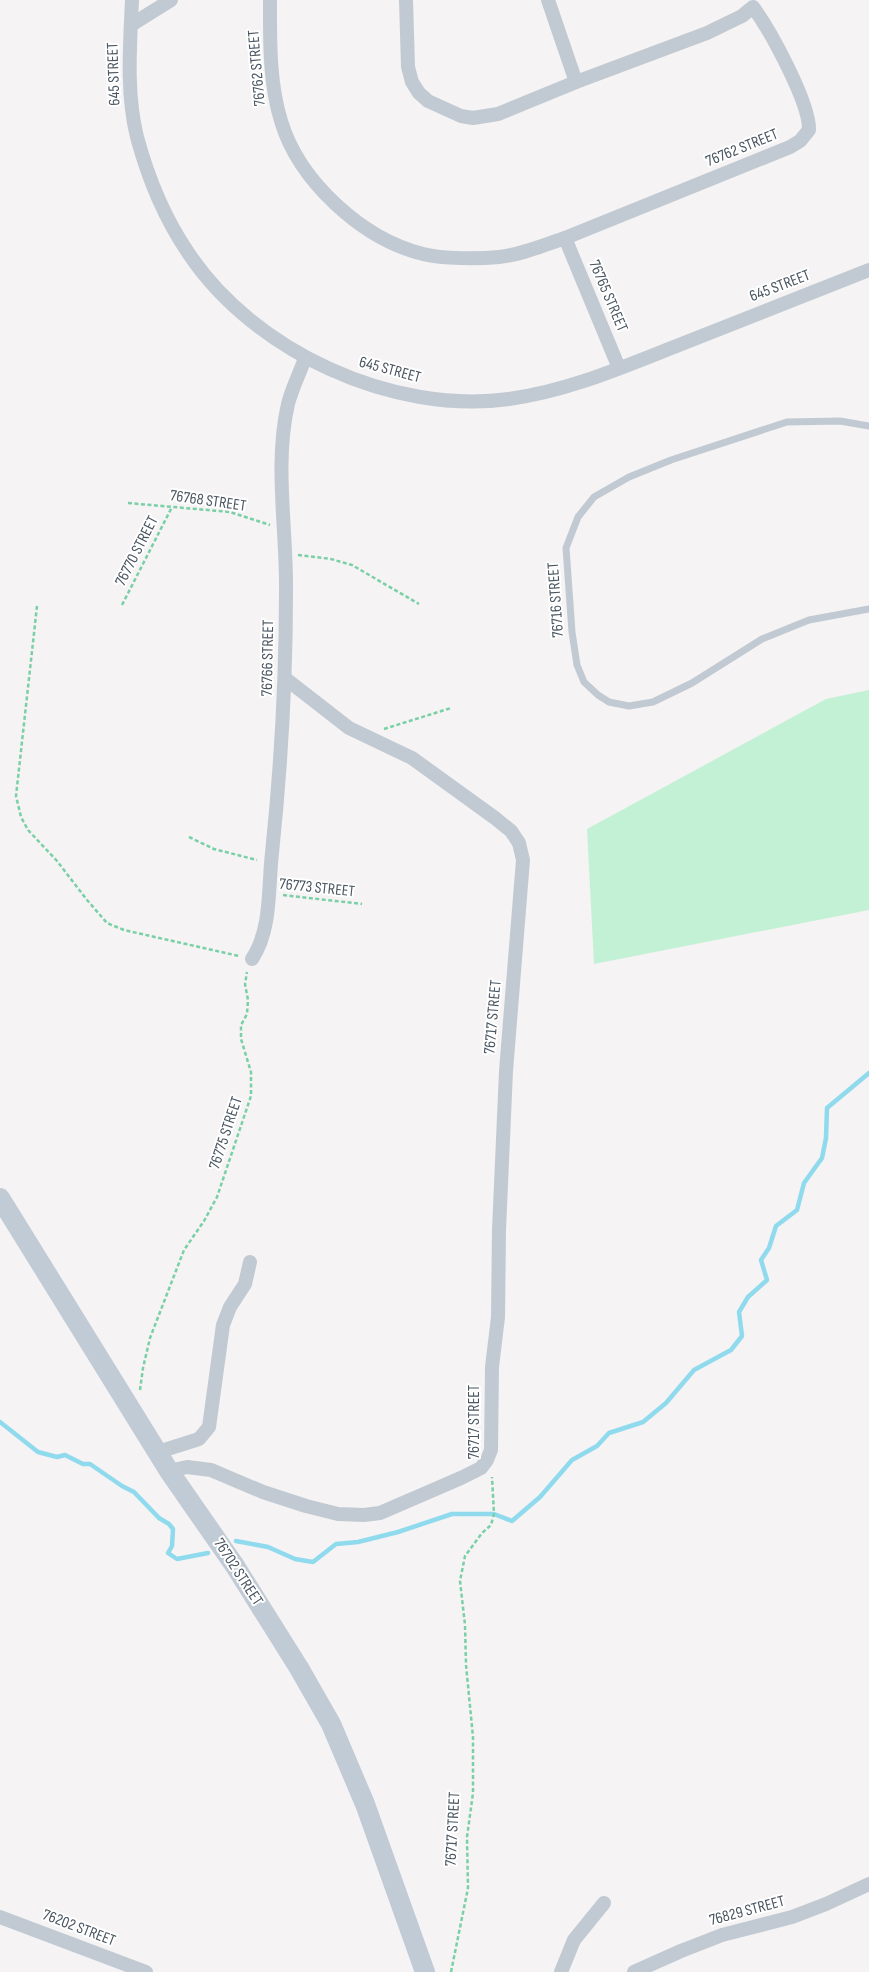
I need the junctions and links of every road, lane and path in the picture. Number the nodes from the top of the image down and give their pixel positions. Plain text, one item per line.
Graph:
1 (132, 0) edge
2 (171, 0) edge
3 (270, 0) edge
4 (406, 0) edge
5 (548, 0) edge
6 (753, 4) edge
7 (131, 25) junction
8 (576, 82) junction
9 (565, 238) junction
10 (869, 270) edge
11 (305, 358) junction
12 (620, 368) junction
13 (869, 426) edge
14 (128, 503) dead end
15 (172, 507) junction
16 (283, 530) junction
17 (287, 554) junction
18 (419, 604) dead end
19 (37, 606) dead end
20 (122, 606) dead end
21 (869, 610) edge
22 (286, 679) junction
23 (451, 708) dead end
24 (363, 736) junction
25 (189, 837) dead end
26 (271, 863) junction
27 (269, 894) junction
28 (362, 904) dead end
29 (252, 959) junction
30 (0, 1198) edge
31 (250, 1262) dead end
32 (140, 1396) dead end
33 (491, 1450) junction
34 (158, 1452) junction
35 (169, 1471) junction
36 (869, 1884) edge
37 (604, 1903) dead end
38 (0, 1917) edge
39 (146, 1972) edge
40 (425, 1972) edge
41 (451, 1972) edge
42 (561, 1972) edge
43 (634, 1972) edge

1 - 7 street, 645 STREET
2 - 7 street
3 - 9 street, 76762 STREET
4 - 8 street, 76762 STREET
5 - 8 street
6 - 8 street, 76762 STREET
6 - 9 street, 76762 STREET
7 - 11 street, 645 STREET
9 - 12 street, 76765 STREET
10 - 12 street, 645 STREET
11 - 12 street, 645 STREET
11 - 16 street, 76766 STREET
13 - 21 lane, 76716 STREET
14 - 15 path, 76768 STREET
15 - 16 path, 76768 STREET
15 - 20 path, 76770 STREET
16 - 17 street, 76766 STREET
17 - 18 path
17 - 22 street, 76766 STREET
19 - 29 path
22 - 24 street
22 - 26 street, 76766 STREET
23 - 24 path
24 - 33 street, 76717 STREET
25 - 26 path
26 - 27 street, 76766 STREET
27 - 28 path, 76773 STREET
27 - 29 street, 76766 STREET
29 - 32 path, 76775 STREET
30 - 34 street, 76702 STREET
31 - 34 street
33 - 35 street
33 - 41 path, 76717 STREET
34 - 35 street, 76702 STREET
35 - 40 street, 76702 STREET
36 - 43 street, 76829 STREET
37 - 42 street
38 - 39 street, 76202 STREET

